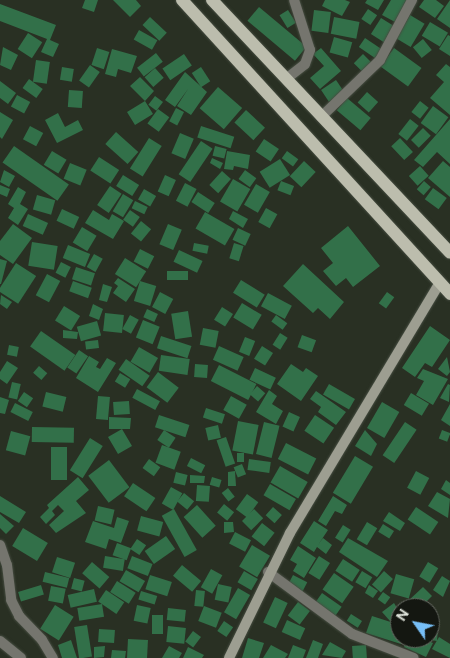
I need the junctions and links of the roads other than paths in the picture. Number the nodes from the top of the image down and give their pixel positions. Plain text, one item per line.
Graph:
1 (182, 0) edge
2 (212, 0) edge
3 (294, 0) edge
4 (412, 0) edge
5 (286, 79) junction
6 (321, 117) junction
7 (450, 253) edge
8 (439, 284) junction
9 (450, 294) edge
10 (0, 545) edge
11 (268, 572) junction
12 (0, 642) edge
13 (21, 658) edge
14 (53, 658) edge
15 (228, 658) edge
16 (414, 658) edge

1 - 8 main road
2 - 5 main road
3 - 5 street
4 - 6 street
5 - 6 main road
6 - 7 main road
8 - 9 main road
8 - 11 street
10 - 14 street
11 - 15 street
11 - 16 street
12 - 13 street

